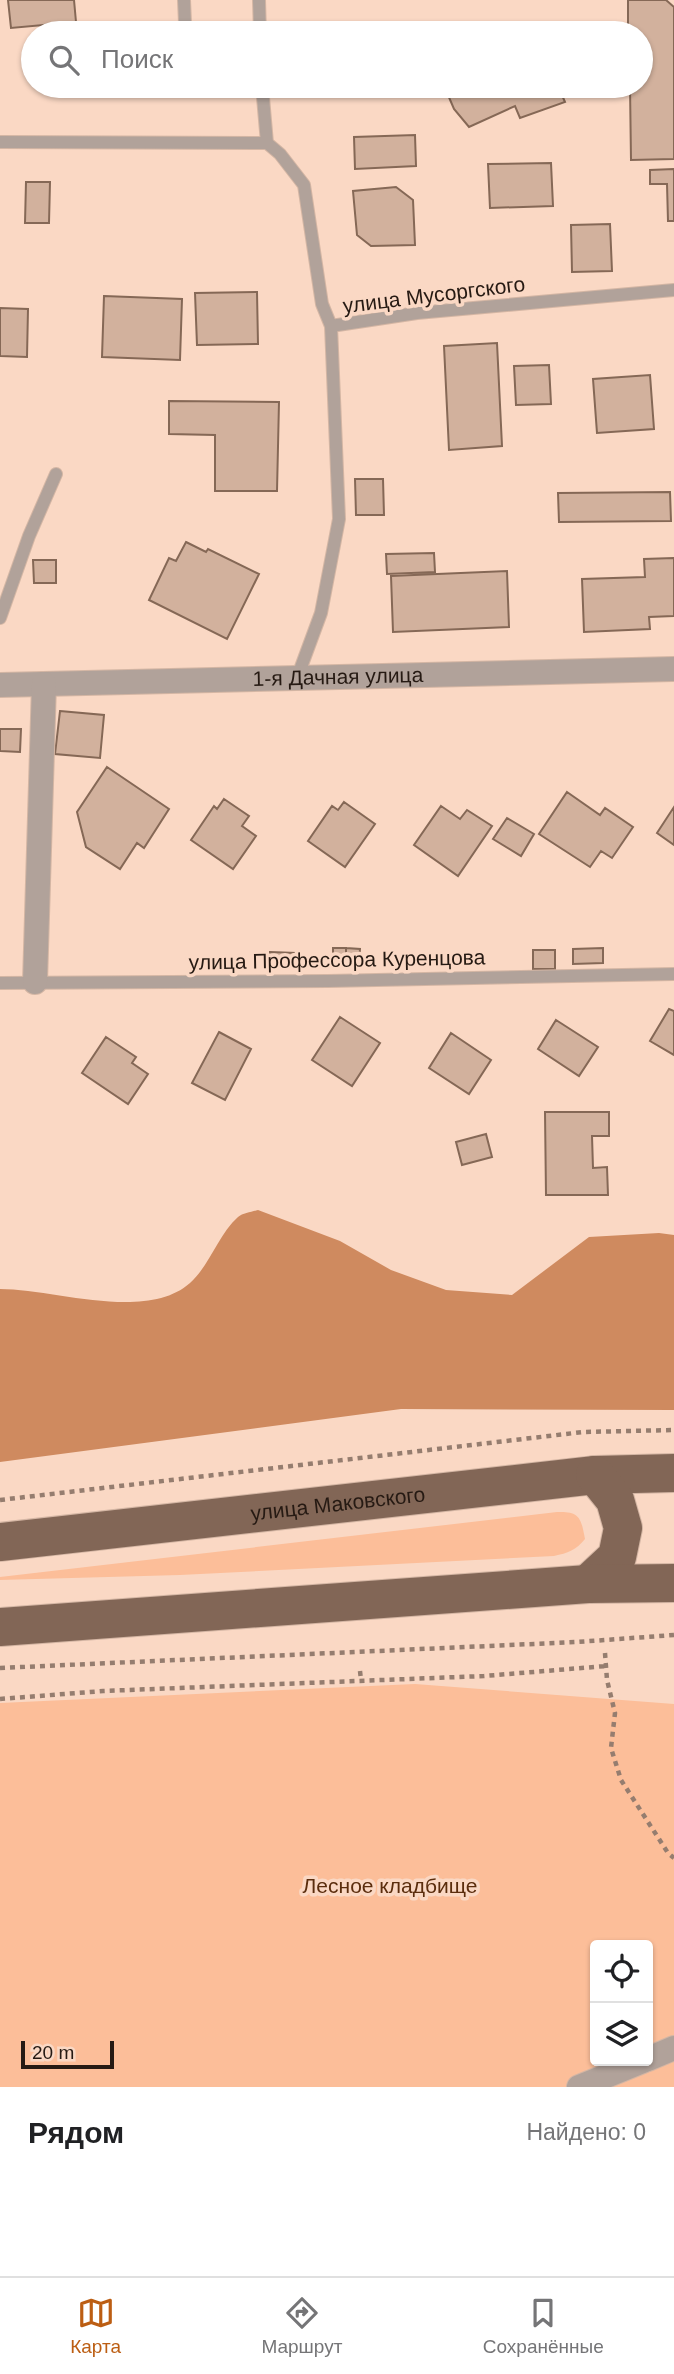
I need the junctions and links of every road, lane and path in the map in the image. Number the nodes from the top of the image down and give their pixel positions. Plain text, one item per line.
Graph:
1 (184, 0) edge
2 (259, 0) edge
3 (185, 21) edge
4 (260, 21) edge
5 (263, 98) edge
6 (0, 142) edge
7 (267, 143) junction
8 (674, 290) edge
9 (331, 327) junction
10 (56, 474) dead end
11 (0, 618) edge
12 (674, 669) edge
13 (297, 678) junction
14 (44, 684) junction
15 (0, 685) edge
16 (674, 974) edge
17 (35, 982) junction
18 (0, 983) edge
19 (674, 1430) edge
20 (674, 1473) edge
21 (595, 1475) junction
22 (0, 1500) edge
23 (0, 1542) edge
24 (674, 1583) edge
25 (588, 1584) junction
26 (0, 1627) edge
27 (674, 1635) edge
28 (605, 1653) dead end
29 (606, 1666) junction
30 (0, 1668) edge
31 (360, 1671) dead end
32 (361, 1680) junction
33 (0, 1699) edge
34 (674, 1858) edge
35 (674, 2048) edge
36 (653, 2057) edge
37 (631, 2066) edge
38 (579, 2087) edge

1 - 3 lane
2 - 4 lane
5 - 7 lane
6 - 7 lane
7 - 9 lane, улица Мусоргского
8 - 9 lane, улица Мусоргского
9 - 13 lane
10 - 11 lane
12 - 13 street, 1-я Дачная улица
13 - 14 street, 1-я Дачная улица
14 - 15 street, 1-я Дачная улица
14 - 17 street
16 - 17 lane, улица Профессора Куренцова
17 - 18 lane, улица Профессора Куренцова
19 - 22 path
20 - 21 highway, улица Маковского
21 - 23 highway, улица Маковского
21 - 25 highway
24 - 25 highway
25 - 26 highway
27 - 30 path
28 - 29 path
29 - 32 path
29 - 34 path
31 - 32 path
32 - 33 path
35 - 36 street
37 - 38 street

